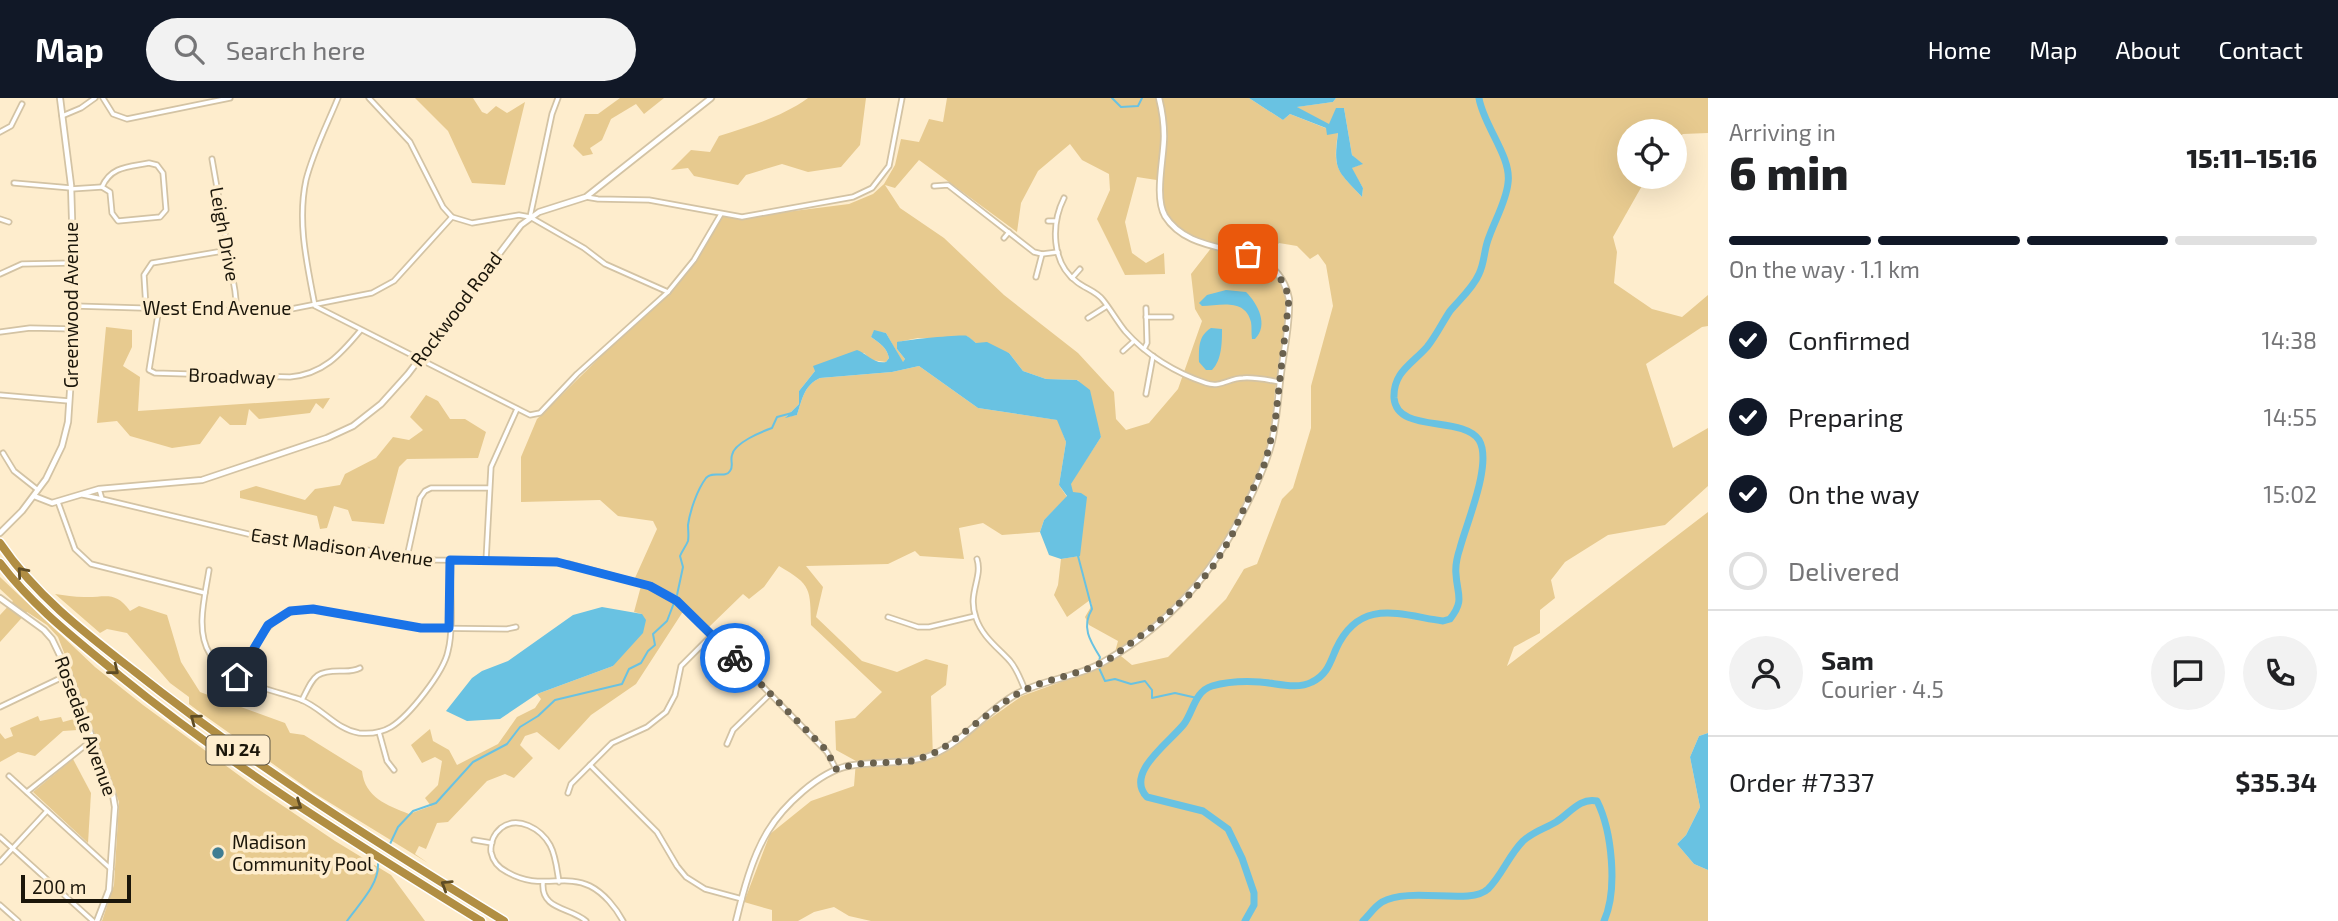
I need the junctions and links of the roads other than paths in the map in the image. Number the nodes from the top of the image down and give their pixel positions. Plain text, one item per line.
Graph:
1 (60, 98) edge
2 (95, 98) edge
3 (103, 98) edge
4 (230, 98) edge
5 (338, 98) edge
6 (369, 98) edge
7 (558, 98) edge
8 (711, 98) edge
9 (902, 98) edge
10 (1159, 98) edge
11 (23, 104) dead end
12 (62, 116) junction
13 (0, 132) edge
14 (212, 159) dead end
15 (14, 183) dead end
16 (934, 186) dead end
17 (102, 187) junction
18 (71, 188) junction
19 (586, 197) junction
20 (1064, 198) dead end
21 (975, 206) junction
22 (971, 211) dead end
23 (722, 214) junction
24 (452, 217) junction
25 (530, 217) junction
26 (0, 219) edge
27 (1048, 221) dead end
28 (1055, 221) junction
29 (9, 222) dead end
30 (1009, 232) junction
31 (1004, 238) dead end
32 (229, 250) junction
33 (1058, 252) junction
34 (1042, 254) junction
35 (73, 263) junction
36 (1080, 269) dead end
37 (0, 274) edge
38 (1036, 277) dead end
39 (1072, 278) junction
40 (668, 292) junction
41 (75, 306) junction
42 (315, 306) junction
43 (1107, 306) junction
44 (146, 308) junction
45 (1146, 308) dead end
46 (159, 309) junction
47 (237, 310) junction
48 (1146, 317) junction
49 (1171, 317) dead end
50 (1088, 318) dead end
51 (75, 329) junction
52 (361, 330) junction
53 (0, 332) edge
54 (1134, 341) junction
55 (1144, 349) junction
56 (1123, 351) dead end
57 (1153, 356) junction
58 (418, 360) junction
59 (1280, 382) junction
60 (1146, 394) dead end
61 (0, 395) edge
62 (71, 401) junction
63 (517, 409) junction
64 (3, 453) dead end
65 (489, 488) junction
66 (101, 489) junction
67 (38, 490) junction
68 (81, 494) junction
69 (34, 496) junction
70 (102, 499) junction
71 (107, 500) junction
72 (58, 502) junction
73 (0, 533) edge
74 (0, 543) edge
75 (407, 557) junction
76 (977, 559) dead end
77 (450, 560) junction
78 (486, 561) junction
79 (0, 563) edge
80 (209, 570) dead end
81 (206, 593) junction
82 (0, 598) edge
83 (975, 616) junction
84 (888, 617) dead end
85 (516, 627) dead end
86 (449, 628) junction
87 (712, 635) junction
88 (360, 668) dead end
89 (69, 674) junction
90 (237, 677) junction
91 (1025, 690) junction
92 (770, 694) junction
93 (302, 700) junction
94 (0, 707) edge
95 (379, 732) junction
96 (92, 740) junction
97 (727, 744) dead end
98 (590, 765) junction
99 (836, 769) junction
100 (394, 770) dead end
101 (9, 776) dead end
102 (27, 792) junction
103 (568, 793) dead end
104 (47, 811) junction
105 (0, 837) edge
106 (474, 840) dead end
107 (492, 843) junction
108 (13, 848) junction
109 (0, 862) edge
110 (111, 869) junction
111 (559, 882) junction
112 (543, 883) junction
113 (742, 899) junction
114 (0, 905) edge
115 (18, 921) edge
116 (95, 921) edge
117 (481, 921) edge
118 (504, 921) edge
119 (586, 921) edge
120 (623, 921) edge
121 (737, 921) edge

1 - 12 street, Greenwood Avenue
2 - 12 street
3 - 4 street
5 - 42 street
6 - 24 street
7 - 25 street
8 - 19 street
9 - 23 street, Rockwood Road
10 - 59 street
11 - 13 street
12 - 18 street, Greenwood Avenue
14 - 32 street, Leigh Drive
15 - 18 street
16 - 21 street
17 - 17 street
17 - 18 street
18 - 35 street, Greenwood Avenue
19 - 23 street, Rockwood Road
19 - 25 street, Rockwood Road
20 - 28 street
21 - 22 street
21 - 30 street
23 - 40 street
24 - 25 street
24 - 42 street, West End Avenue
25 - 40 street
25 - 58 street, Rockwood Road
26 - 29 street
27 - 28 street
28 - 33 street
30 - 31 street
30 - 34 street
32 - 44 street
32 - 47 street, Leigh Drive
33 - 34 street
33 - 39 street
34 - 38 street
35 - 37 street
35 - 41 street, Greenwood Avenue
36 - 39 street
39 - 43 street
40 - 63 street
41 - 44 street, West End Avenue
41 - 51 street, Greenwood Avenue
42 - 47 street, West End Avenue
42 - 52 street
43 - 50 street
43 - 54 street
44 - 46 street, West End Avenue
45 - 48 street
46 - 47 street, West End Avenue
46 - 52 street, Broadway
48 - 49 street
48 - 55 street
51 - 53 street
51 - 62 street, Greenwood Avenue
52 - 58 street
54 - 55 street
54 - 56 street
55 - 57 street
57 - 59 street
57 - 60 street
58 - 63 street
58 - 66 street, Rockwood Road
59 - 91 street
61 - 62 street
62 - 67 street, Greenwood Avenue
63 - 65 street
64 - 67 street
65 - 75 street
65 - 78 street
66 - 68 street, Rockwood Road
66 - 70 street
66 - 71 street
67 - 69 street, Greenwood Avenue
68 - 70 street, East Madison Avenue
68 - 72 street, Rockwood Road
69 - 72 street
69 - 73 street, Greenwood Avenue
70 - 71 street, East Madison Avenue
71 - 75 street, East Madison Avenue
72 - 81 street
118 -> 74 highway, NJ 24
75 - 77 street, East Madison Avenue
76 - 83 street
77 - 78 street, East Madison Avenue
77 - 86 street
78 - 87 street, East Madison Avenue
79 -> 117 highway, NJ 24
80 - 81 street
81 - 90 street
82 - 89 street, Rosedale Avenue
83 - 84 street
83 - 91 street
85 - 86 street
86 - 90 street
86 - 95 street
87 - 92 street, East Madison Avenue
87 - 98 street
88 - 93 street
89 - 94 street
89 - 96 street, Rosedale Avenue
90 - 93 street
91 - 99 street
92 - 97 street
92 - 99 street, East Madison Avenue
93 - 95 street
95 - 100 street
96 - 102 street
96 - 110 street, Rosedale Avenue
98 - 103 street
98 - 113 street
99 - 113 street
101 - 102 street
102 - 104 street
104 - 108 street
104 - 110 street
105 - 108 street
106 - 107 street
107 - 111 street
107 - 112 street
108 - 109 street
108 - 116 street
110 - 116 street, Rosedale Avenue
111 - 112 street
111 - 120 street
112 - 119 street
113 - 121 street
114 - 115 street

